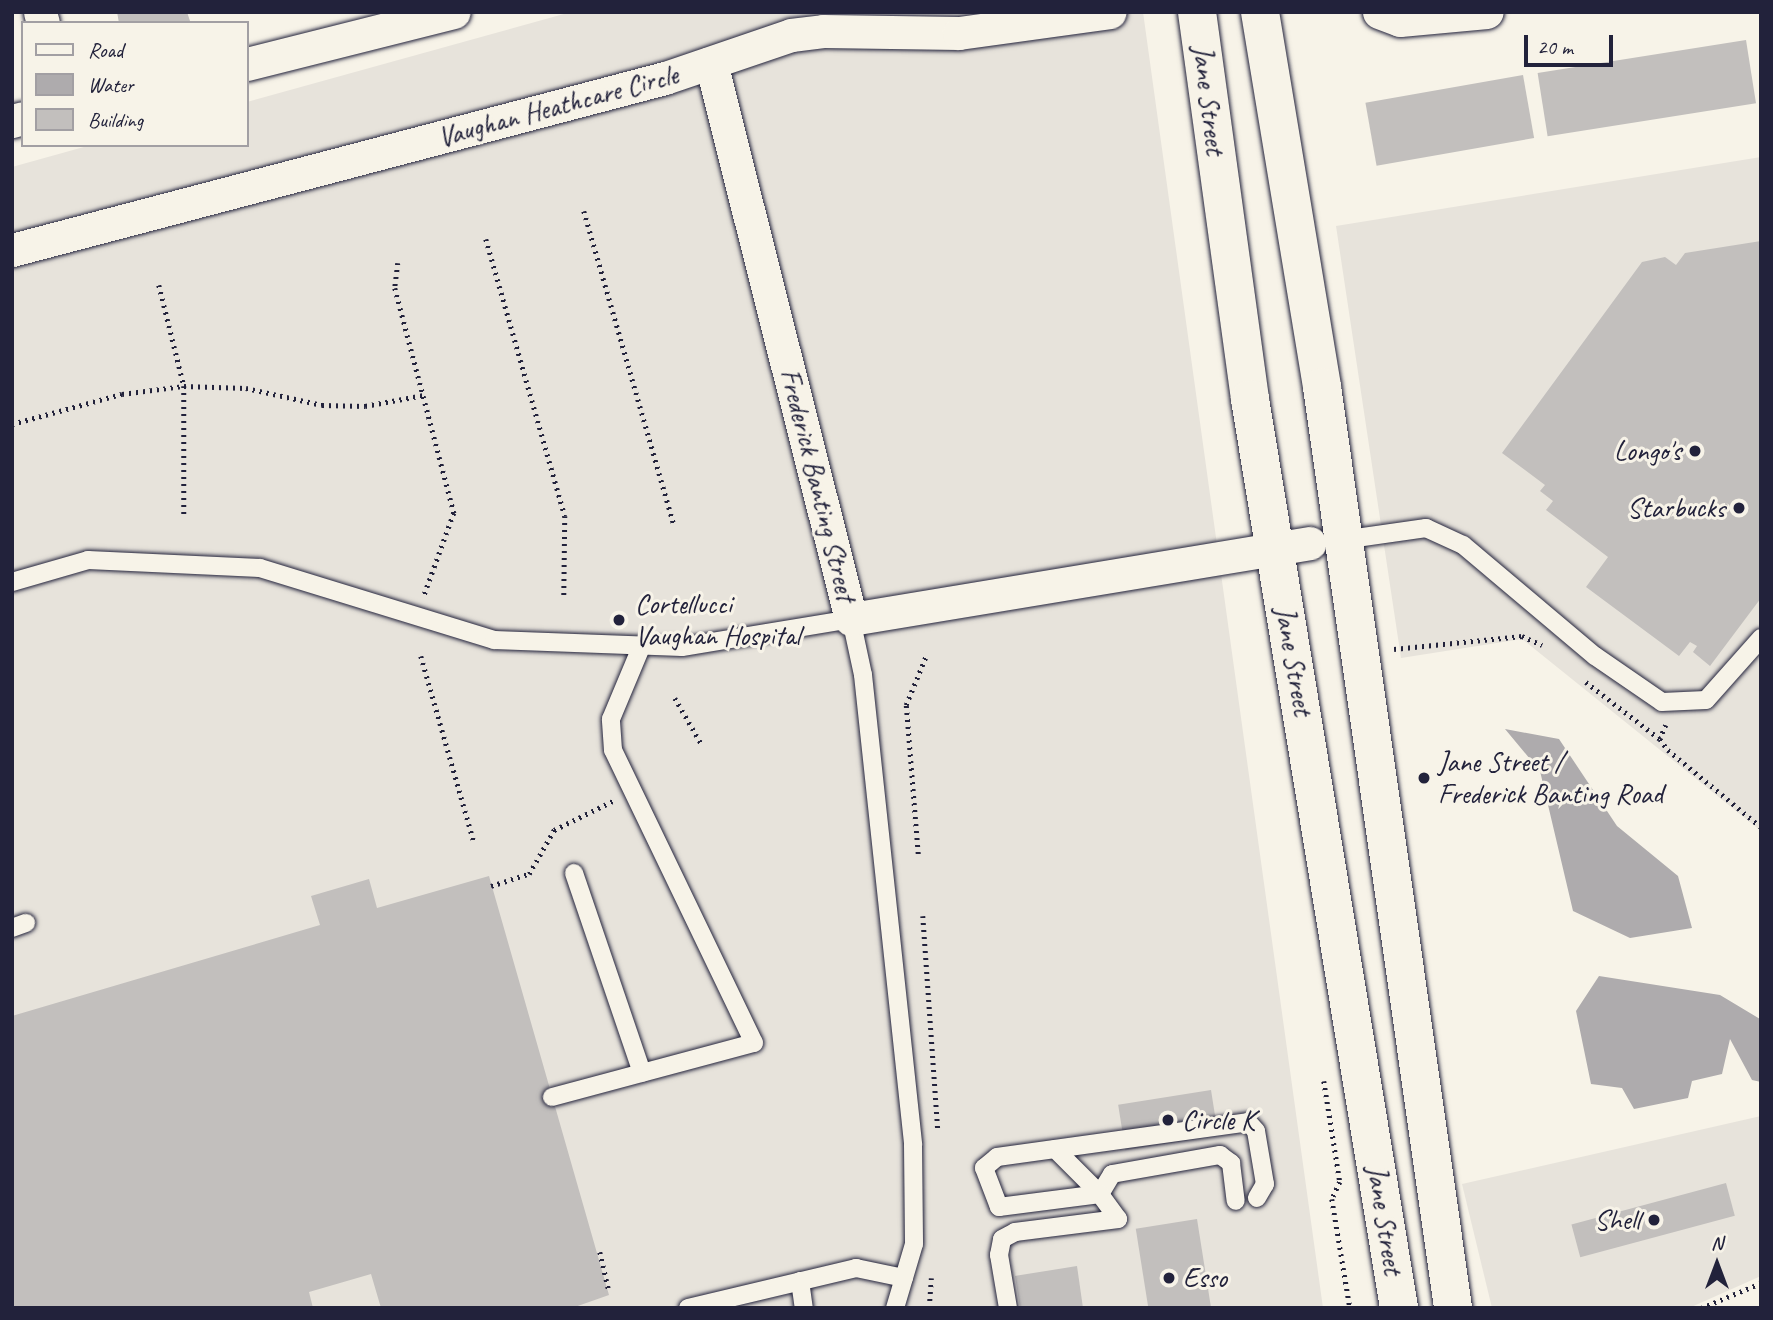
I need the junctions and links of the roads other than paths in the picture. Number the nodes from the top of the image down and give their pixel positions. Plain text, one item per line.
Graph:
1 (454, 12) edge
2 (1110, 12) edge
3 (1197, 12) edge
4 (1260, 12) edge
5 (1379, 12) edge
6 (1487, 12) edge
7 (711, 63) junction
8 (248, 64) edge
9 (12, 250) edge
10 (1309, 544) junction
11 (12, 582) edge
12 (851, 619) junction
13 (1761, 638) edge
14 (642, 645) junction
15 (575, 873) dead end
16 (642, 1073) junction
17 (552, 1097) dead end
18 (1055, 1149) junction
19 (1100, 1194) junction
20 (1256, 1198) dead end
21 (1236, 1201) dead end
22 (904, 1278) junction
23 (800, 1281) junction
24 (688, 1308) edge
25 (804, 1308) edge
26 (895, 1308) edge
27 (1007, 1308) edge
28 (1399, 1308) edge
29 (1453, 1308) edge

1 - 8 street
2 - 7 street, Vaughan Heathcare Circle
3 - 10 main road, Jane Street
4 - 10 main road, Jane Street
5 - 6 street
7 - 9 street, Vaughan Heathcare Circle
7 - 12 street, Frederick Banting Street
10 - 12 street, Frederick Banting Street
10 - 13 lane
10 - 28 main road, Jane Street
10 - 29 main road, Jane Street
11 - 14 lane
12 - 14 lane
12 - 22 lane
14 - 16 lane
15 - 16 lane
16 - 17 lane
18 - 19 lane
18 - 19 lane
18 - 20 lane
19 - 21 lane
19 - 27 lane
22 - 23 lane
22 - 26 lane
23 - 24 lane
23 - 25 lane

